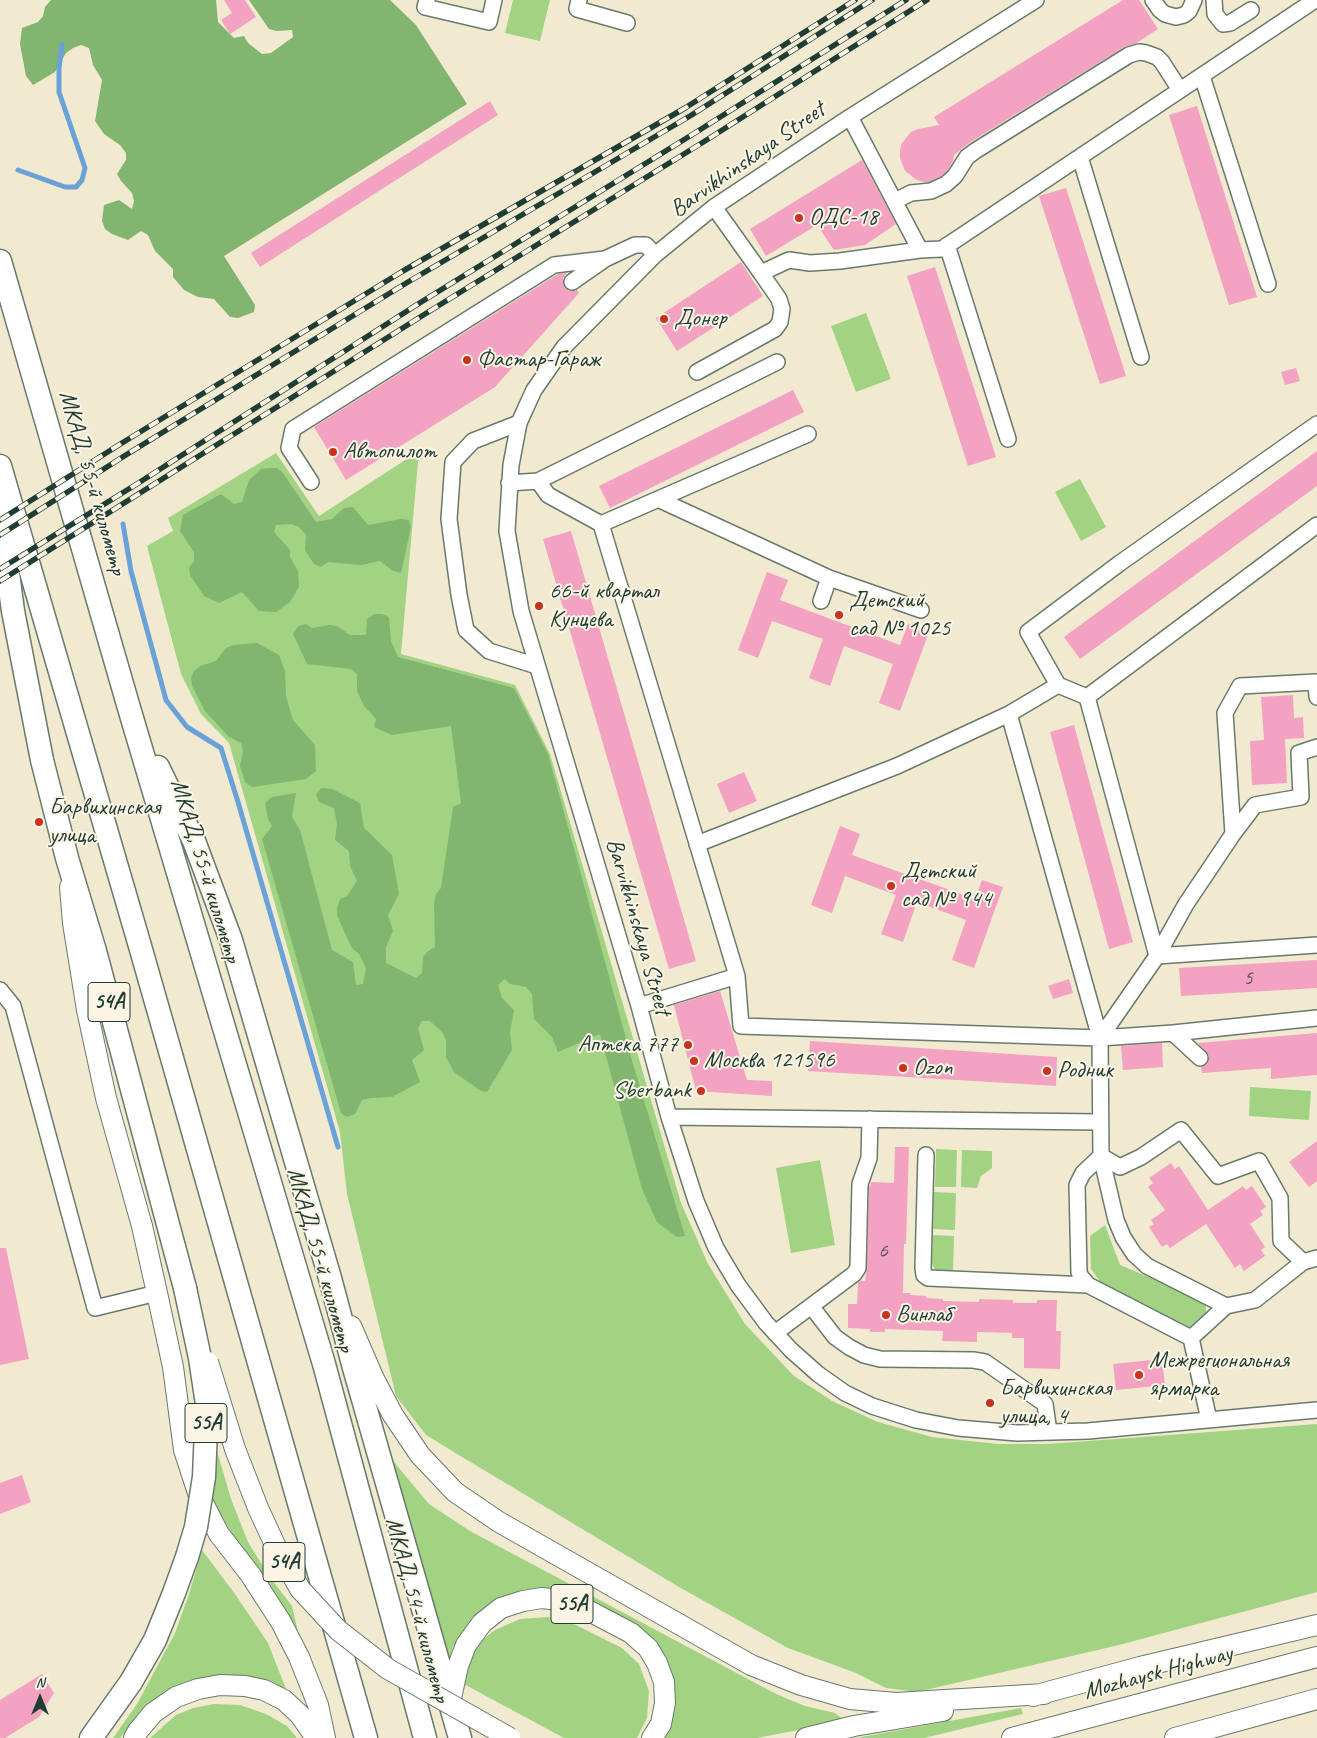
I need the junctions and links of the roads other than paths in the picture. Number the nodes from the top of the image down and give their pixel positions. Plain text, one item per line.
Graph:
1 (427, 0) edge
2 (494, 0) edge
3 (579, 0) edge
4 (1036, 0) edge
5 (1194, 0) edge
6 (1214, 0) edge
7 (1315, 0) edge
8 (1152, 5) edge
9 (1252, 10) dead end
10 (627, 23) dead end
11 (1202, 76) junction
12 (1180, 90) junction
13 (850, 117) junction
14 (1080, 157) junction
15 (895, 201) junction
16 (714, 207) junction
17 (947, 245) junction
18 (920, 250) junction
19 (655, 255) junction
20 (605, 260) junction
21 (0, 261) edge
22 (761, 274) junction
23 (572, 282) dead end
24 (1268, 284) dead end
25 (1141, 357) dead end
26 (777, 362) dead end
27 (697, 372) dead end
28 (519, 423) junction
29 (1317, 424) edge
30 (808, 434) dead end
31 (1008, 439) dead end
32 (0, 466) edge
33 (538, 481) junction
34 (312, 482) dead end
35 (509, 483) junction
36 (660, 500) junction
37 (0, 513) edge
38 (601, 524) junction
39 (1317, 525) edge
40 (829, 578) junction
41 (821, 601) dead end
42 (921, 610) dead end
43 (537, 666) junction
44 (1058, 685) junction
45 (1087, 697) junction
46 (1317, 697) edge
47 (129, 708) junction
48 (1009, 714) junction
49 (1317, 747) edge
50 (1233, 834) junction
51 (698, 844) junction
52 (67, 858) junction
53 (1317, 945) edge
54 (1157, 956) junction
55 (737, 976) junction
56 (0, 990) edge
57 (639, 1006) junction
58 (1317, 1018) edge
59 (1173, 1033) junction
60 (1100, 1038) junction
61 (1200, 1058) dead end
62 (669, 1116) junction
63 (870, 1119) junction
64 (1100, 1122) junction
65 (926, 1154) dead end
66 (1100, 1156) junction
67 (1310, 1260) edge
68 (330, 1278) junction
69 (1088, 1284) junction
70 (185, 1288) junction
71 (157, 1293) junction
72 (811, 1306) junction
73 (1226, 1306) junction
74 (776, 1333) junction
75 (1191, 1338) junction
76 (1317, 1410) edge
77 (1209, 1420) junction
78 (1048, 1432) junction
79 (358, 1496) joint
80 (1317, 1625) edge
81 (1317, 1657) edge
82 (1044, 1694) junction
83 (1317, 1699) edge
84 (450, 1703) junction
85 (91, 1738) edge
86 (134, 1738) edge
87 (316, 1738) edge
88 (325, 1738) edge
89 (366, 1738) edge
90 (425, 1738) edge
91 (460, 1738) edge
92 (510, 1738) edge
93 (652, 1738) edge
94 (806, 1738) edge
95 (1012, 1738) edge
96 (1175, 1738) edge

1 - 2 street
3 - 10 street
4 - 13 street, Barvikhinskaya Street
5 - 8 street
6 - 9 street
7 - 11 street
11 - 12 street
11 - 24 street
12 - 14 street
12 - 15 street
13 - 15 street
13 - 16 street, Barvikhinskaya Street
14 - 17 street
14 - 25 street
15 - 18 street
16 - 19 street, Barvikhinskaya Street
16 - 22 street
17 - 18 street
17 - 31 street
18 - 22 street
19 - 20 street
19 - 28 street, Barvikhinskaya Street
20 - 23 street
20 - 34 street
21 - 47 highway, МКАД, 55-й километр
22 - 27 street
26 - 33 street
28 - 35 street, Barvikhinskaya Street
28 - 43 street
29 - 44 street
30 - 36 street
32 - 89 highway
33 - 35 street
33 - 38 street
35 - 43 street, Barvikhinskaya Street
36 - 38 street
36 - 40 street
37 - 52 highway, 54А
38 - 51 street
39 - 45 street
40 - 41 street
40 - 42 street
43 - 57 street, Barvikhinskaya Street
44 - 45 street
44 - 48 street
45 - 54 street
46 - 50 street
47 - 68 highway
47 - 79 highway, МКАД, 55-й километр
48 - 51 street
48 - 60 street
49 - 50 street
50 - 54 street
51 - 55 street
52 - 70 highway, 54А
52 - 71 main road
53 - 54 street
54 - 60 street
55 - 57 street
55 - 60 street
56 - 71 street
57 - 62 street, Barvikhinskaya Street
58 - 59 street
59 - 60 street
59 - 61 street
60 - 64 street
62 - 63 street
62 - 74 street, Barvikhinskaya Street
63 - 64 street
63 - 72 street
64 - 66 street
65 - 69 street
66 - 67 street
66 - 69 street
66 - 73 street
67 - 73 street
68 - 82 main road
68 - 84 highway
69 - 75 street
70 - 85 highway, 55А, bridge
70 - 92 main road, 54А, bridge
71 - 88 main road
72 - 74 street
72 - 78 street
73 - 75 street
74 - 78 street, Barvikhinskaya Street
75 - 77 street
76 - 77 street, Barvikhinskaya Street
77 - 78 street, Barvikhinskaya Street
79 - 90 highway, МКАД, 54-й километр
80 - 82 main road
81 - 95 main road, Mozhaysk Highway
82 - 94 main road
83 - 96 main road
84 - 91 highway
84 - 93 main road, 55А
86 - 87 main road

